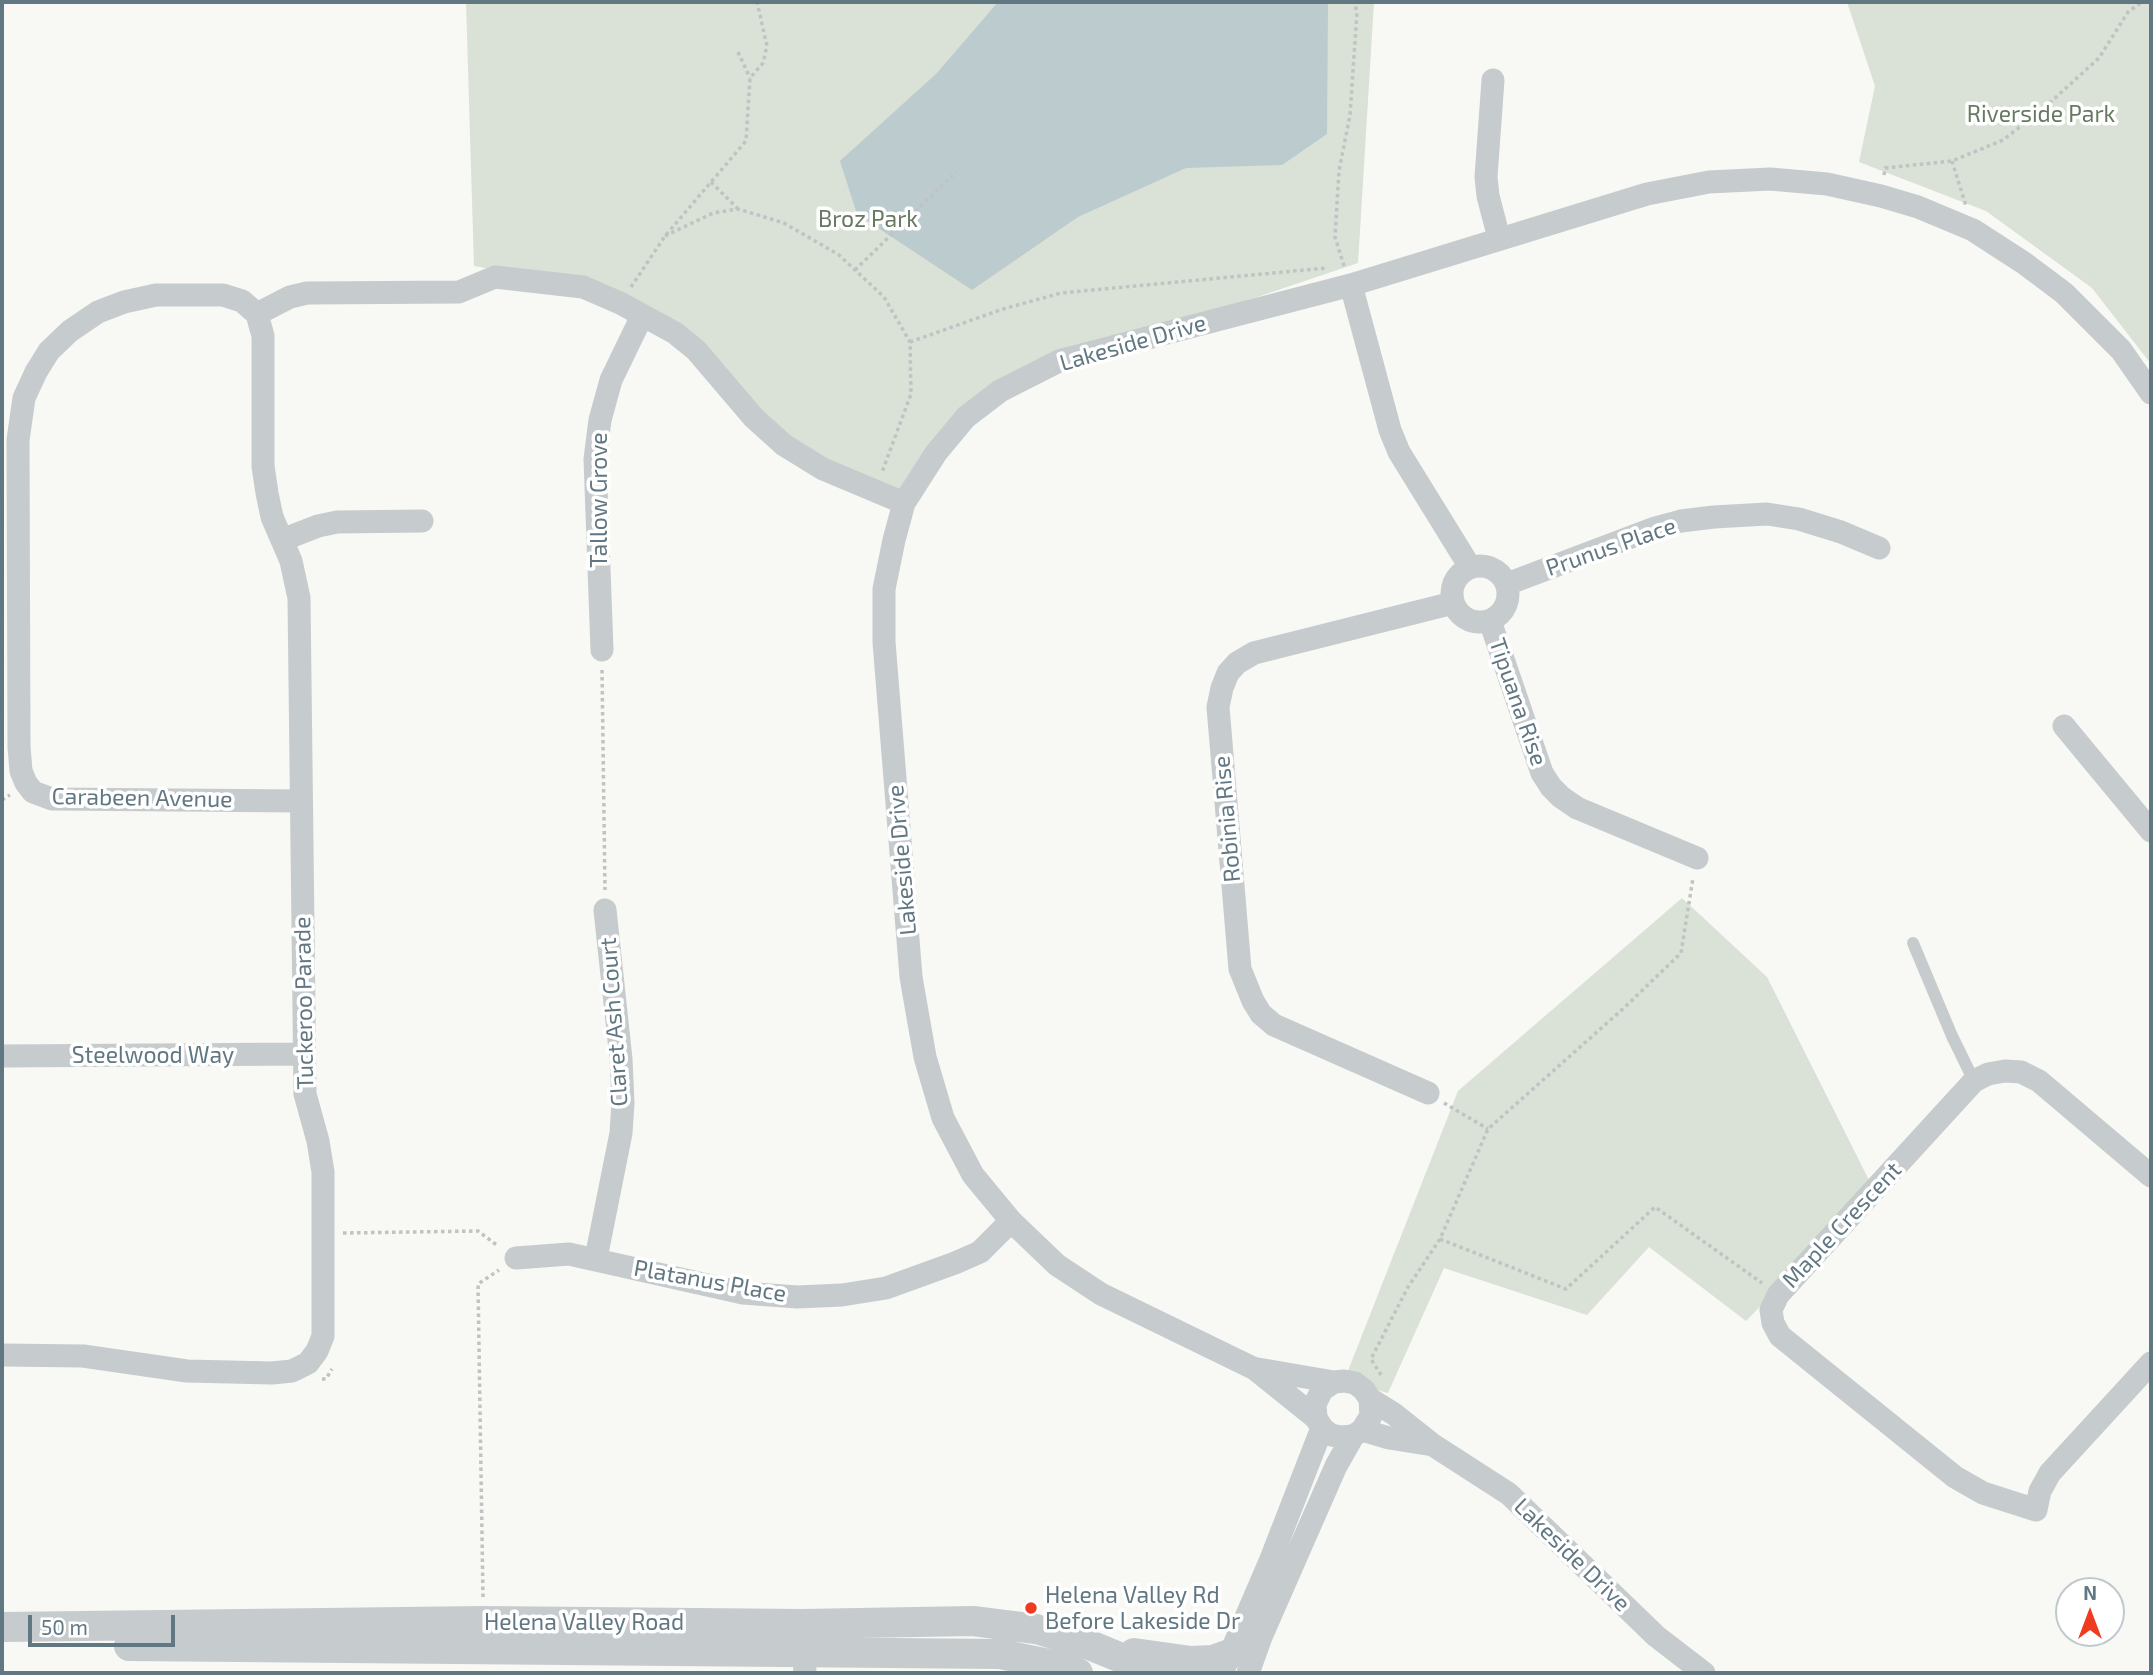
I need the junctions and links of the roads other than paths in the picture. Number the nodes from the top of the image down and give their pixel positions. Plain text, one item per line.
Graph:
1 (1493, 80) dead end
2 (1499, 238) junction
3 (1351, 285) junction
4 (257, 314) junction
5 (642, 316) junction
6 (2151, 393) edge
7 (904, 503) junction
8 (422, 521) dead end
9 (282, 540) junction
10 (1879, 548) dead end
11 (10, 553) edge
12 (1470, 567) junction
13 (1507, 584) junction
14 (1453, 603) junction
15 (1490, 621) junction
16 (602, 650) road end
17 (2064, 726) dead end
18 (301, 801) junction
19 (2151, 831) edge
20 (1697, 858) road end
21 (605, 910) road end
22 (1913, 943) dead end
23 (304, 1054) junction
24 (2, 1056) edge
25 (1975, 1081) junction
26 (1428, 1093) road end
27 (2151, 1176) edge
28 (1011, 1221) junction
29 (516, 1258) road end
30 (596, 1258) junction
31 (2, 1355) edge
32 (2151, 1363) edge
33 (1255, 1368) junction
34 (1334, 1382) junction
35 (1370, 1399) junction
36 (1319, 1423) junction
37 (1357, 1433) junction
38 (1433, 1445) junction
39 (2, 1627) edge
40 (2, 1646) edge
41 (1092, 1646) junction
42 (792, 1649) edge
43 (923, 1653) junction
44 (1233, 1667) edge
45 (856, 1673) edge
46 (1078, 1673) edge
47 (1158, 1673) edge
48 (1704, 1673) edge

1 - 2 street
2 - 3 street, Lakeside Drive
2 - 6 street, Lakeside Drive
3 - 7 street, Lakeside Drive
3 - 12 street
4 - 5 street
4 - 9 street, Tuckeroo Parade
4 - 11 street, Carabeen Avenue
5 - 7 street
5 - 16 street, Tallow Grove
7 - 28 street, Lakeside Drive
8 - 9 street
9 - 18 street, Tuckeroo Parade
10 - 13 street, Prunus Place
11 - 18 street, Carabeen Avenue
12 - 13 street
12 - 14 street
13 - 15 street, Tipuana Rise
14 - 15 street, Tipuana Rise
14 - 26 street, Robinia Rise
15 - 20 street, Tipuana Rise
17 - 19 street
18 - 23 street, Tuckeroo Parade
21 - 30 street, Claret Ash Court
22 - 25 lane
23 - 24 street, Steelwood Way
23 - 31 street, Tuckeroo Parade
25 - 27 street, Maple Crescent
25 - 32 street, Maple Crescent
28 - 30 street, Platanus Place
28 - 33 street, Lakeside Drive
29 - 30 street, Platanus Place
33 - 34 street, Lakeside Drive
33 - 36 street, Lakeside Drive
34 - 35 street, Lakeside Drive
34 - 36 street
35 - 37 street
35 - 38 street, Lakeside Drive
36 - 37 street, Lakeside Drive
36 - 44 street
37 - 38 street, Lakeside Drive
37 - 44 street
38 - 48 street, Lakeside Drive
39 - 42 street, Helena Valley Road
40 - 42 street, Helena Valley Road
41 - 42 street, Helena Valley Road
41 - 44 street
41 - 47 street, Helena Valley Road
42 - 43 street, Helena Valley Road
43 - 45 street
43 - 46 street, Helena Valley Road

